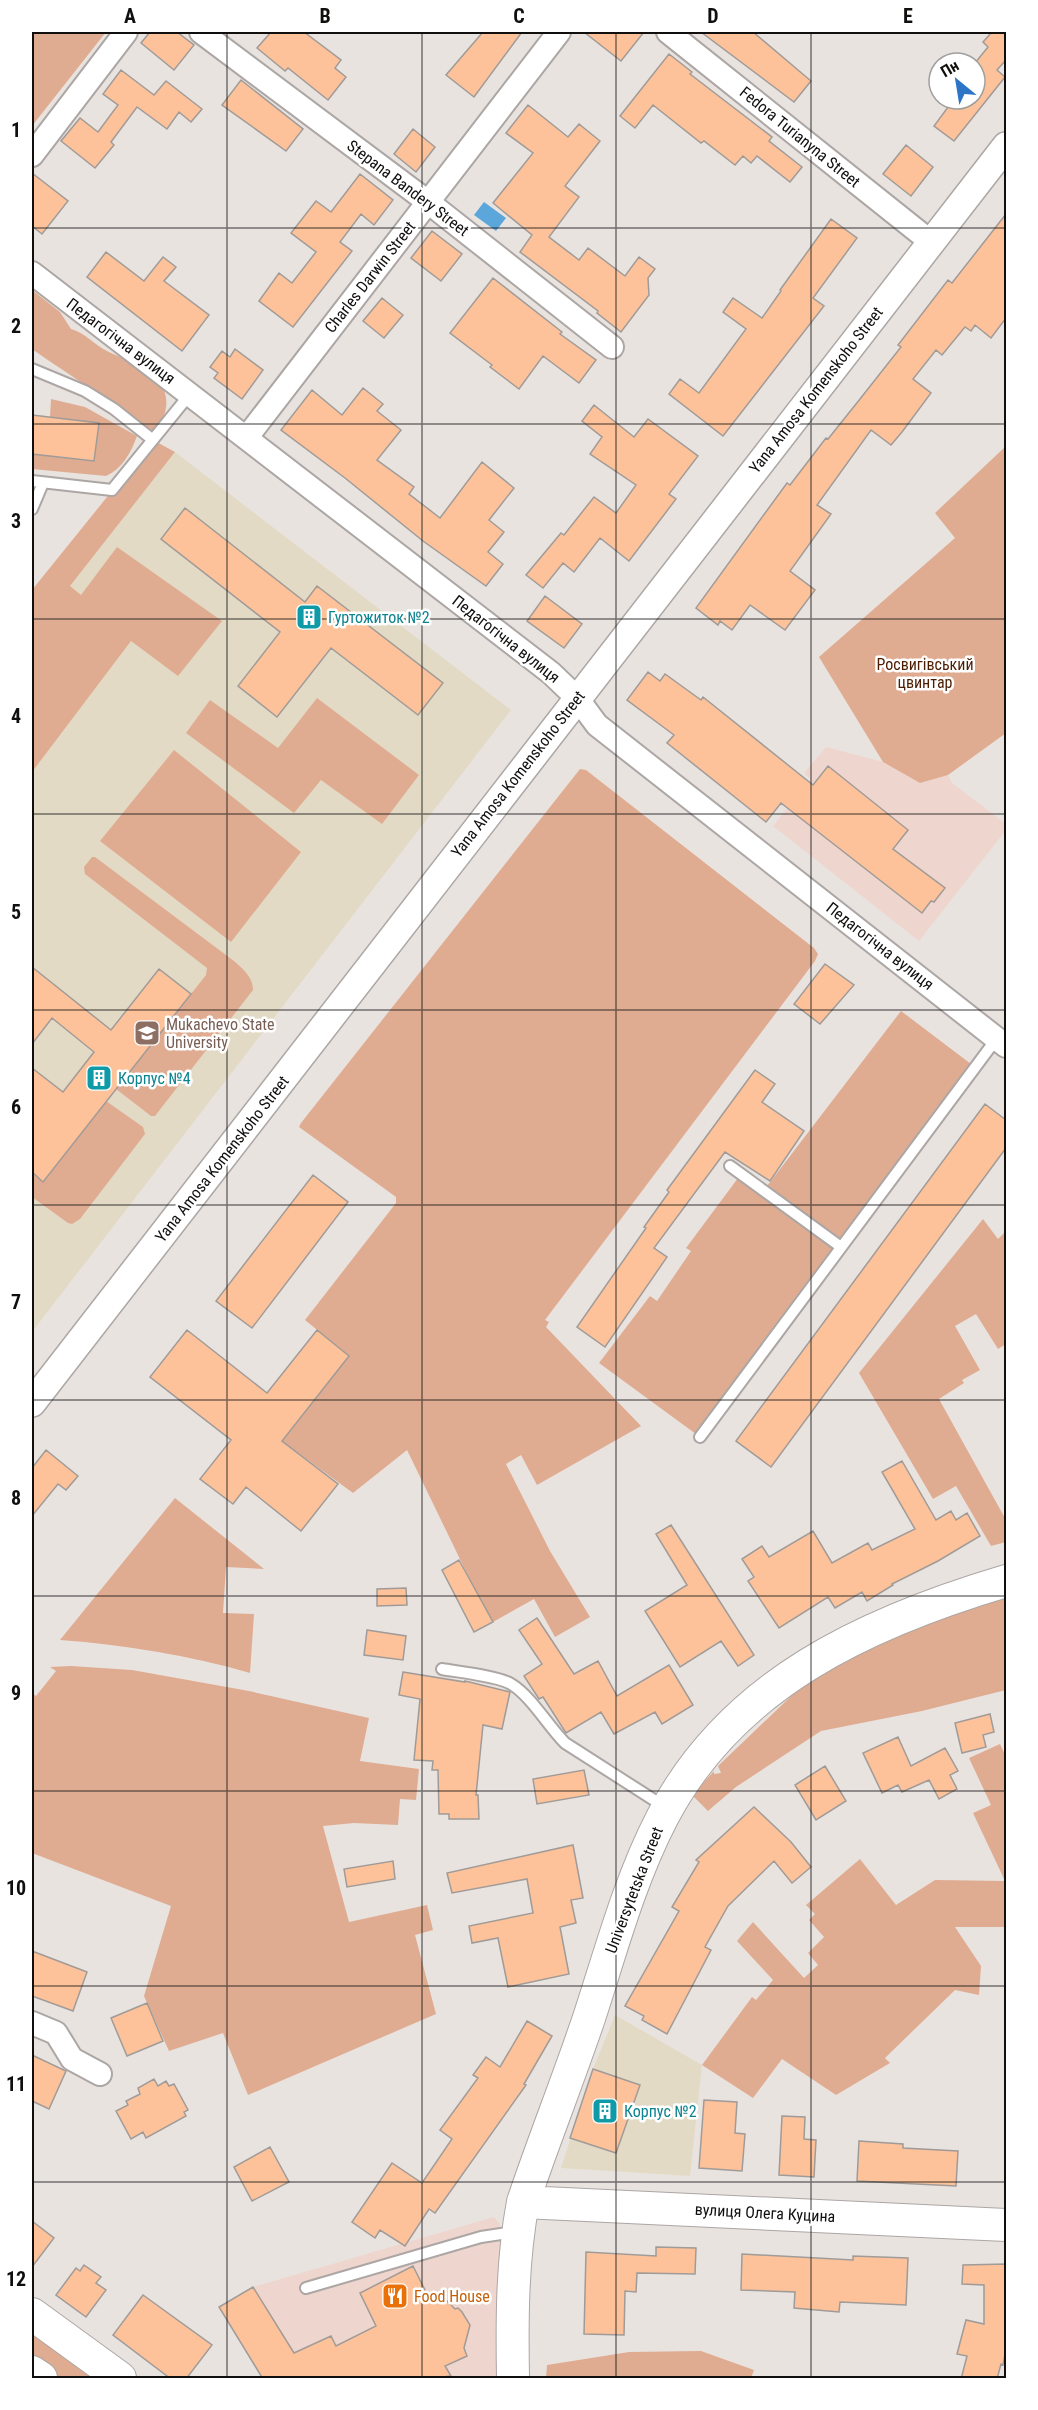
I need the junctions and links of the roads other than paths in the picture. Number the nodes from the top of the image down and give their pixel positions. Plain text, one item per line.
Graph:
1 (126, 32) edge
2 (201, 32) edge
3 (559, 32) edge
4 (668, 32) edge
5 (1006, 146) edge
6 (32, 154) edge
7 (428, 202) junction
8 (932, 242) junction
9 (32, 273) edge
10 (612, 347) dead end
11 (32, 369) edge
12 (190, 394) junction
13 (247, 438) junction
14 (153, 440) junction
15 (37, 482) edge
16 (32, 509) edge
17 (577, 698) junction
18 (1002, 1042) edge
19 (730, 1166) dead end
20 (841, 1247) junction
21 (35, 1392) edge
22 (700, 1437) dead end
23 (1006, 1581) edge
24 (442, 1669) dead end
25 (668, 1808) junction
26 (32, 2023) edge
27 (100, 2074) dead end
28 (520, 2217) junction
29 (1006, 2224) edge
30 (306, 2288) dead end
31 (32, 2314) edge
32 (32, 2372) edge
33 (41, 2379) edge
34 (120, 2379) edge
35 (513, 2379) edge

1 - 6 street
2 - 7 street, Stepana Bandery Street
3 - 7 street, Charles Darwin Street
4 - 8 street, Fedora Turianyna Street
5 - 8 street, Yana Amosa Komenskoho Street
7 - 10 street, Stepana Bandery Street
7 - 13 street, Charles Darwin Street
8 - 17 street, Yana Amosa Komenskoho Street
9 - 12 street, Педагогічна вулиця
11 - 14 lane
12 - 13 street, Педагогічна вулиця
12 - 14 lane
13 - 17 street, Педагогічна вулиця
14 - 15 lane
15 - 16 lane
17 - 18 street, Педагогічна вулиця
17 - 21 street, Yana Amosa Komenskoho Street
18 - 20 lane
19 - 20 lane
20 - 22 lane
23 - 25 main road, Universytetska Street
24 - 25 lane
25 - 28 main road, Universytetska Street
26 - 27 street
28 - 29 main road, вулиця Олега Куцина
28 - 30 lane
28 - 35 main road, Universytetska Street
31 - 34 main road
32 - 33 main road

